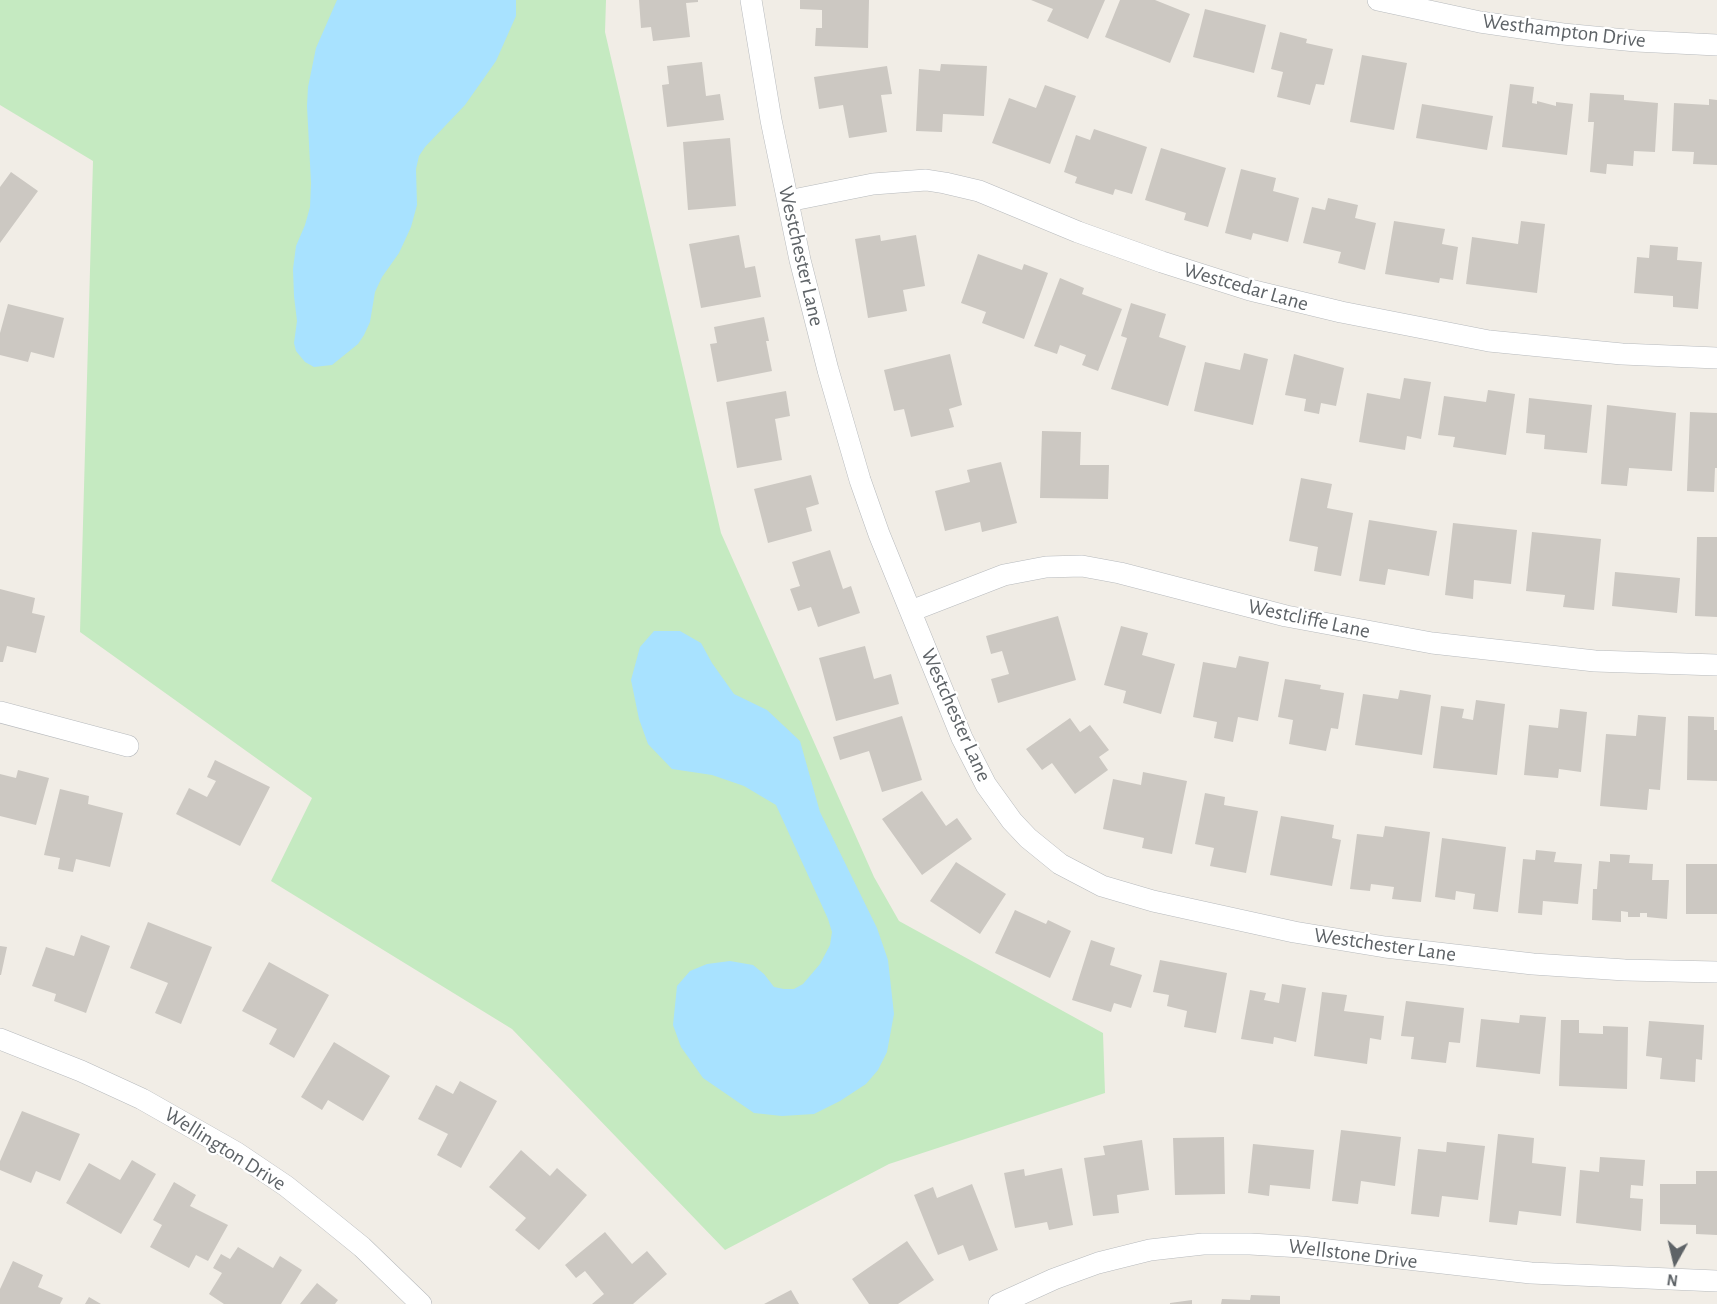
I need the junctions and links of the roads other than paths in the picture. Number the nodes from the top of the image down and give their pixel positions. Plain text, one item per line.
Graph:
1 (751, 0) edge
2 (1378, 0) edge
3 (1717, 45) edge
4 (788, 201) junction
5 (1717, 358) edge
6 (911, 611) junction
7 (1717, 665) edge
8 (0, 712) edge
9 (128, 746) dead end
10 (1717, 972) edge
11 (0, 1039) edge
12 (1717, 1281) edge
13 (421, 1304) edge
14 (999, 1304) edge

1 - 4 street, Westchester Lane
2 - 3 street, Westhampton Drive
4 - 5 street, Westcedar Lane
4 - 6 street, Westchester Lane
6 - 7 street, Westcliffe Lane
6 - 10 street, Westchester Lane
8 - 9 street
11 - 13 street, Wellington Drive
12 - 14 street, Wellstone Drive

